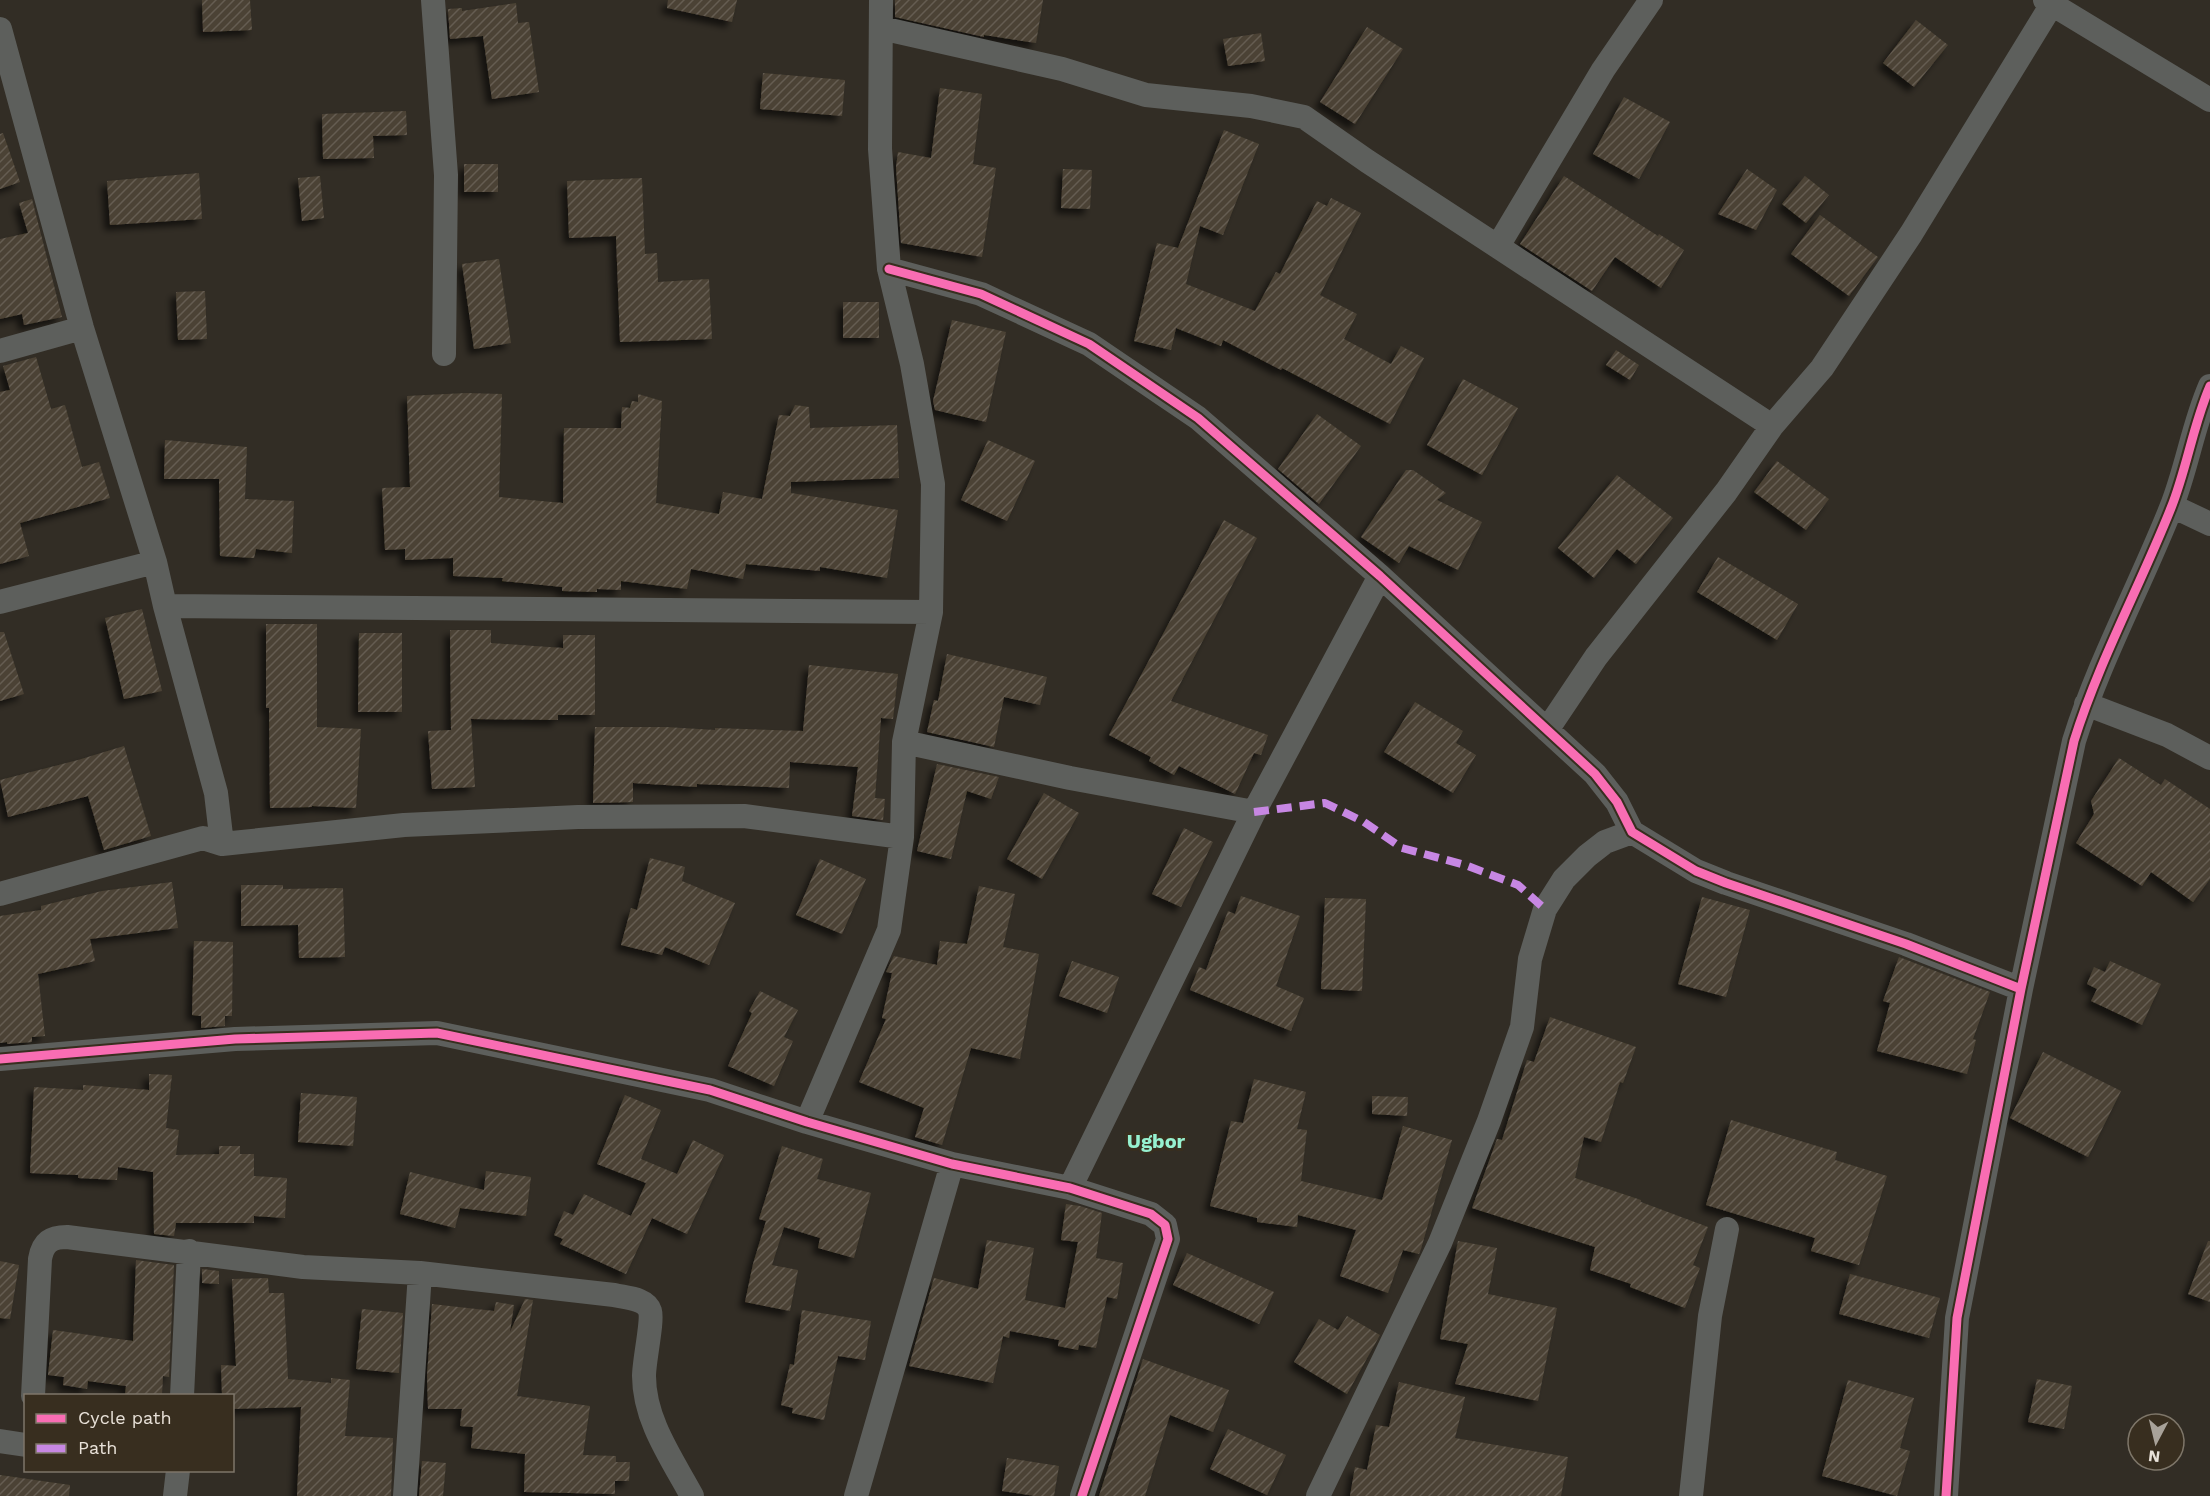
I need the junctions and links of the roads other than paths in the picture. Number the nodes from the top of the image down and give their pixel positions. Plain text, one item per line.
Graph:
1 (433, 0) edge
2 (881, 0) edge
3 (1651, 0) edge
4 (2048, 2) edge
5 (881, 28) junction
6 (0, 29) edge
7 (2210, 100) edge
8 (1498, 246) junction
9 (889, 269) junction
10 (82, 328) junction
11 (0, 351) edge
12 (444, 354) dead end
13 (2207, 401) edge
14 (1772, 426) junction
15 (2172, 506) junction
16 (2210, 524) edge
17 (155, 562) junction
18 (1380, 576) junction
19 (0, 602) edge
20 (165, 606) junction
21 (931, 612) junction
22 (2086, 704) junction
23 (1547, 730) junction
24 (904, 742) junction
25 (2210, 758) edge
26 (1254, 812) junction
27 (1632, 832) junction
28 (902, 837) junction
29 (222, 844) junction
30 (0, 894) edge
31 (2021, 988) junction
32 (0, 1059) edge
33 (807, 1122) junction
34 (952, 1164) junction
35 (1070, 1188) junction
36 (1727, 1229) dead end
37 (189, 1251) junction
38 (420, 1273) junction
39 (33, 1394) edge
40 (182, 1394) edge
41 (0, 1441) edge
42 (24, 1445) edge
43 (178, 1472) edge
44 (175, 1496) edge
45 (405, 1496) edge
46 (692, 1496) edge
47 (856, 1496) edge
48 (1082, 1496) edge
49 (1318, 1496) edge
50 (1691, 1496) edge
51 (1946, 1496) edge

1 - 12 street
2 - 5 street
3 - 8 street
4 - 7 street
4 - 14 street
5 - 8 street
5 - 9 street
6 - 10 street
8 - 14 street
9 - 18 street
9 - 21 street
10 - 11 street
10 - 17 street
13 - 15 street
14 - 23 street
15 - 16 street
15 - 22 street
17 - 19 street
17 - 20 street
18 - 23 street
18 - 26 street
20 - 21 street
20 - 29 street
21 - 24 street
22 - 25 street
22 - 31 street
23 - 27 street
24 - 26 street
24 - 28 street
26 - 35 street
27 - 31 street
27 - 49 street
28 - 29 street
28 - 33 street
29 - 30 street
31 - 51 street
32 - 33 street
33 - 34 street
34 - 35 street
34 - 47 street
35 - 48 street
36 - 50 street
37 - 38 street
37 - 39 street
37 - 40 street
38 - 45 street
38 - 46 street
41 - 42 street
43 - 44 street

